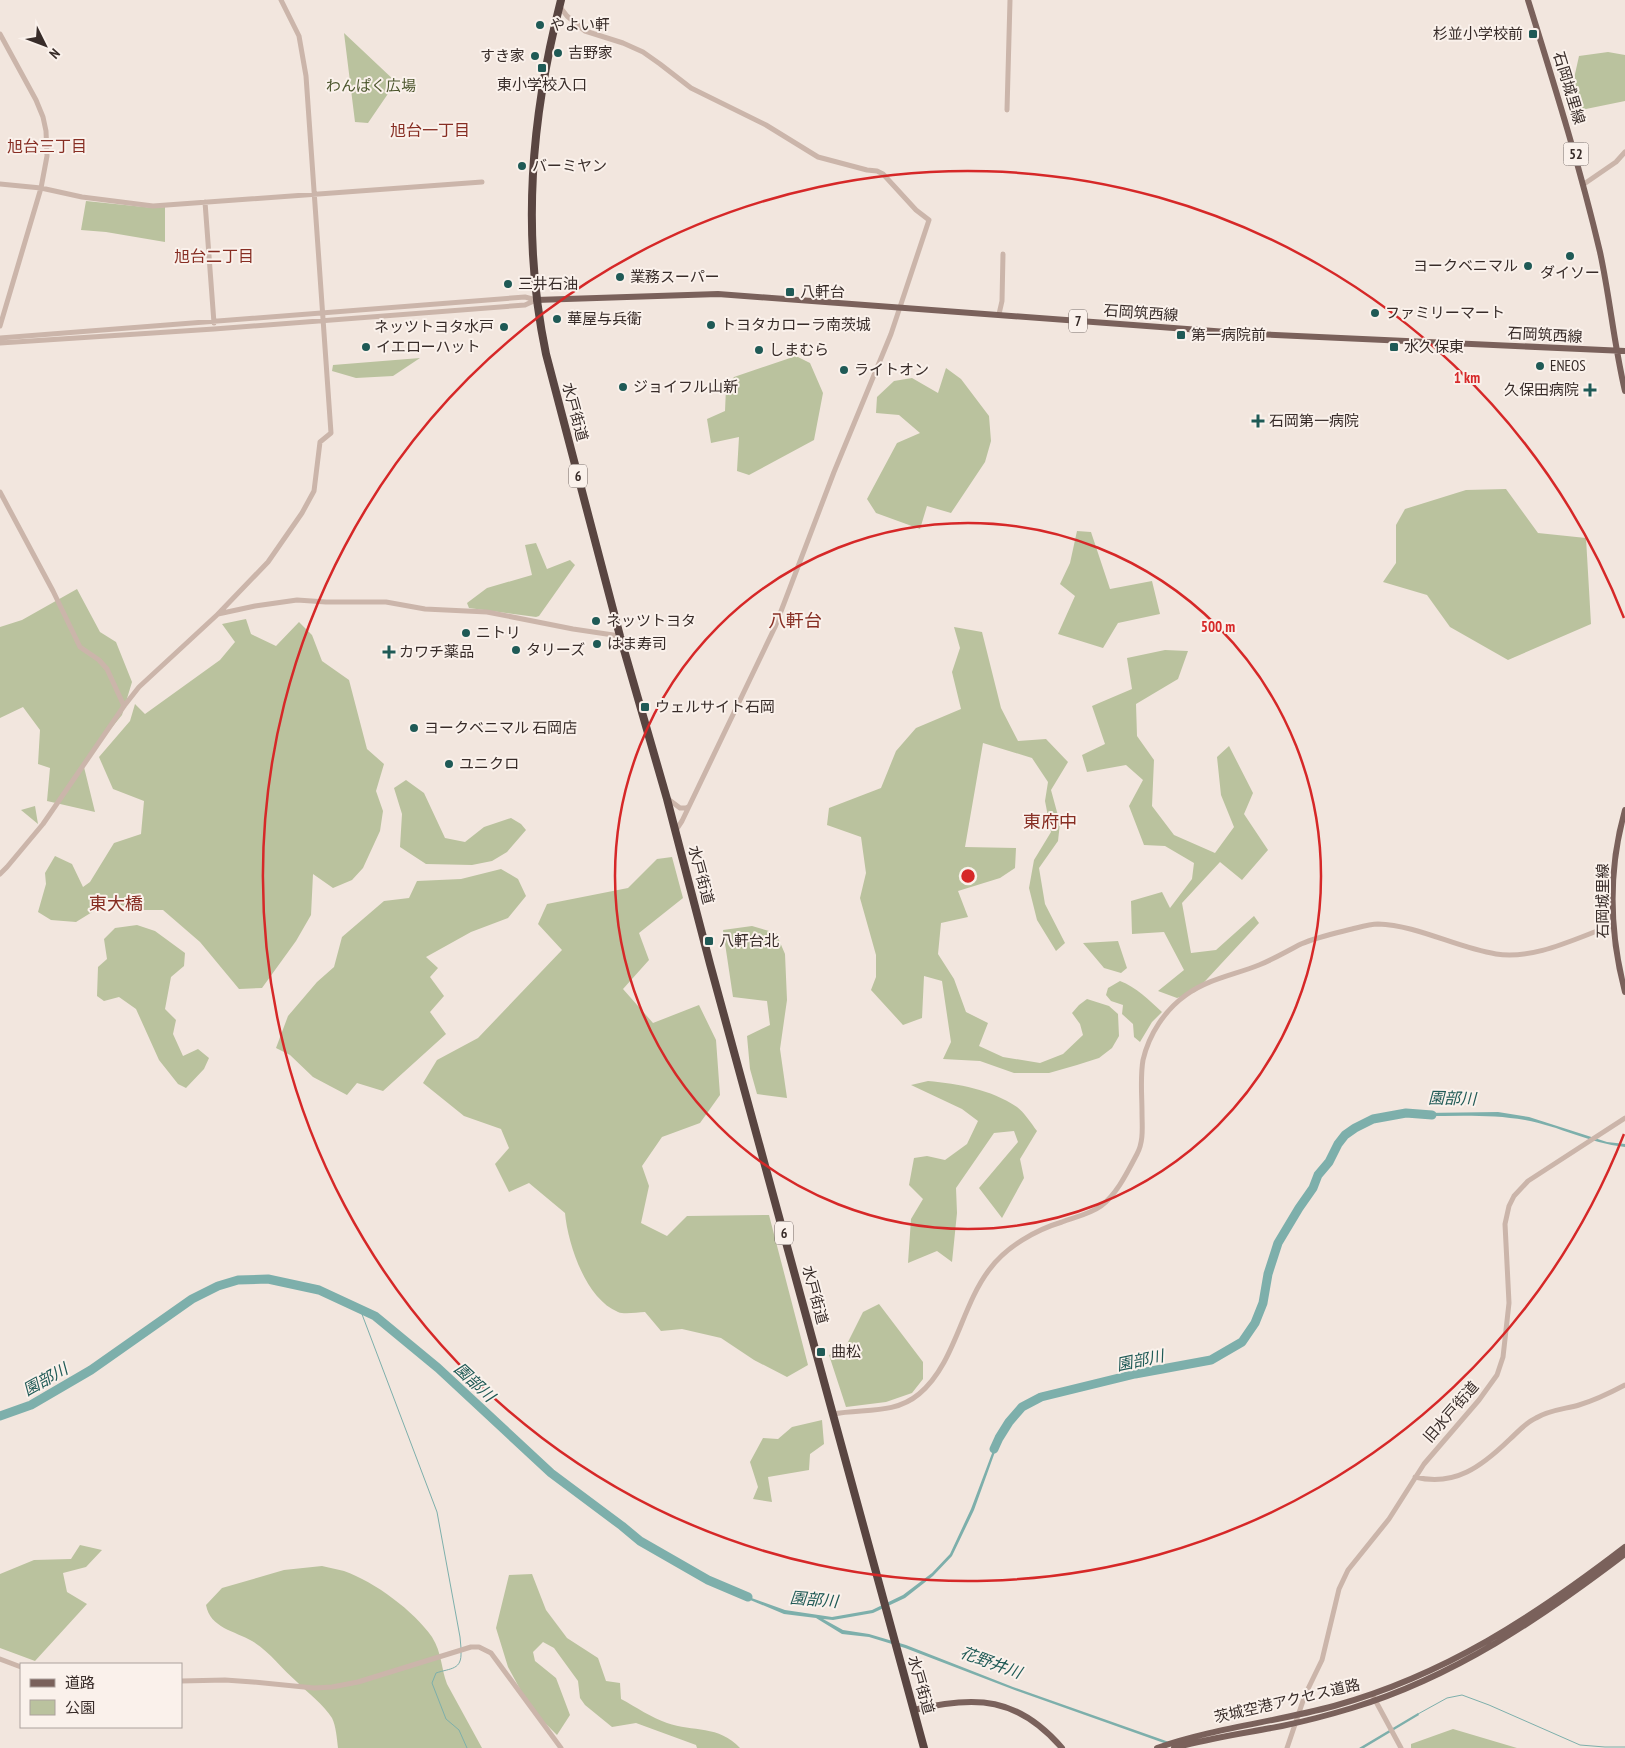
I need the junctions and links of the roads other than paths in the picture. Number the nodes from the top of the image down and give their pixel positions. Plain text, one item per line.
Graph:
1 (281, 0) edge
2 (1010, 0) edge
3 (1528, 0) edge
4 (561, 3) edge
5 (0, 34) edge
6 (1007, 110) dead end
7 (1625, 152) edge
8 (482, 182) dead end
9 (0, 184) edge
10 (1584, 184) junction
11 (41, 188) junction
12 (314, 194) junction
13 (204, 202) junction
14 (1003, 254) dead end
15 (536, 300) junction
16 (899, 307) junction
17 (323, 314) junction
18 (998, 314) junction
19 (323, 320) junction
20 (214, 325) junction
21 (0, 326) edge
22 (0, 338) edge
23 (0, 343) edge
24 (1616, 351) junction
25 (1625, 351) edge
26 (1625, 390) edge
27 (0, 492) edge
28 (218, 614) junction
29 (620, 636) junction
30 (124, 706) junction
31 (667, 799) junction
32 (690, 806) junction
33 (1625, 810) edge
34 (676, 830) junction
35 (0, 874) edge
36 (1612, 925) junction
37 (1625, 992) edge
38 (1625, 1118) edge
39 (1625, 1385) edge
40 (834, 1414) junction
41 (1415, 1477) junction
42 (1625, 1547) edge
43 (1625, 1554) edge
44 (0, 1659) edge
45 (20, 1667) edge
46 (182, 1681) edge
47 (1371, 1694) junction
48 (1375, 1701) junction
49 (914, 1710) junction
50 (1298, 1715) junction
51 (1296, 1723) junction
52 (561, 1748) edge
53 (924, 1748) edge
54 (1062, 1748) edge
55 (1157, 1748) edge
56 (1174, 1748) edge
57 (1287, 1748) edge
58 (1401, 1748) edge

1 - 12 street
2 - 6 street
3 - 10 main road, 石岡城里線 / 52
4 - 15 highway, 水戸街道 / 6
4 - 16 street
5 - 11 street
7 - 10 street
8 - 12 street
9 - 11 street
10 - 24 main road, 石岡城里線 / 52
11 - 13 street
11 - 21 street
12 - 13 street
12 - 17 street
13 - 20 street
14 - 18 street
15 - 16 main road, 石岡筑西線 / 7
15 - 17 street
15 - 19 street
15 - 29 highway, 水戸街道 / 6
16 - 18 main road, 石岡筑西線 / 7
16 - 32 street
17 - 19 street
17 - 20 street
18 - 24 main road, 石岡筑西線 / 7
19 - 20 street
19 - 28 street
20 - 22 street
20 - 23 street
24 - 25 main road, 石岡筑西線 / 7
24 - 26 main road, 石岡城里線 / 52
27 - 30 street
28 - 29 street
28 - 30 street
29 - 31 highway, 水戸街道 / 6
30 - 35 street
31 - 32 street
31 - 34 highway, 水戸街道 / 6
32 - 34 street
33 - 36 main road, 石岡城里線
34 - 40 highway, 水戸街道 / 6
36 - 37 main road, 石岡城里線
36 - 40 street
38 - 41 street, 旧水戸街道
39 - 41 street
40 - 49 highway, 水戸街道 / 6
41 - 50 street, 旧水戸街道
42 - 47 main road, 茨城空港アクセス道路
43 - 48 main road, 茨城空港アクセス道路
44 - 45 street
46 - 52 street
47 - 48 street
47 - 50 main road, 茨城空港アクセス道路
48 - 51 main road, 茨城空港アクセス道路
48 - 58 street
49 - 53 highway, 水戸街道 / 6
49 - 54 main road
50 - 51 street, 旧水戸街道
50 - 55 main road, 茨城空港アクセス道路
51 - 56 main road, 茨城空港アクセス道路
51 - 57 street, 旧水戸街道

